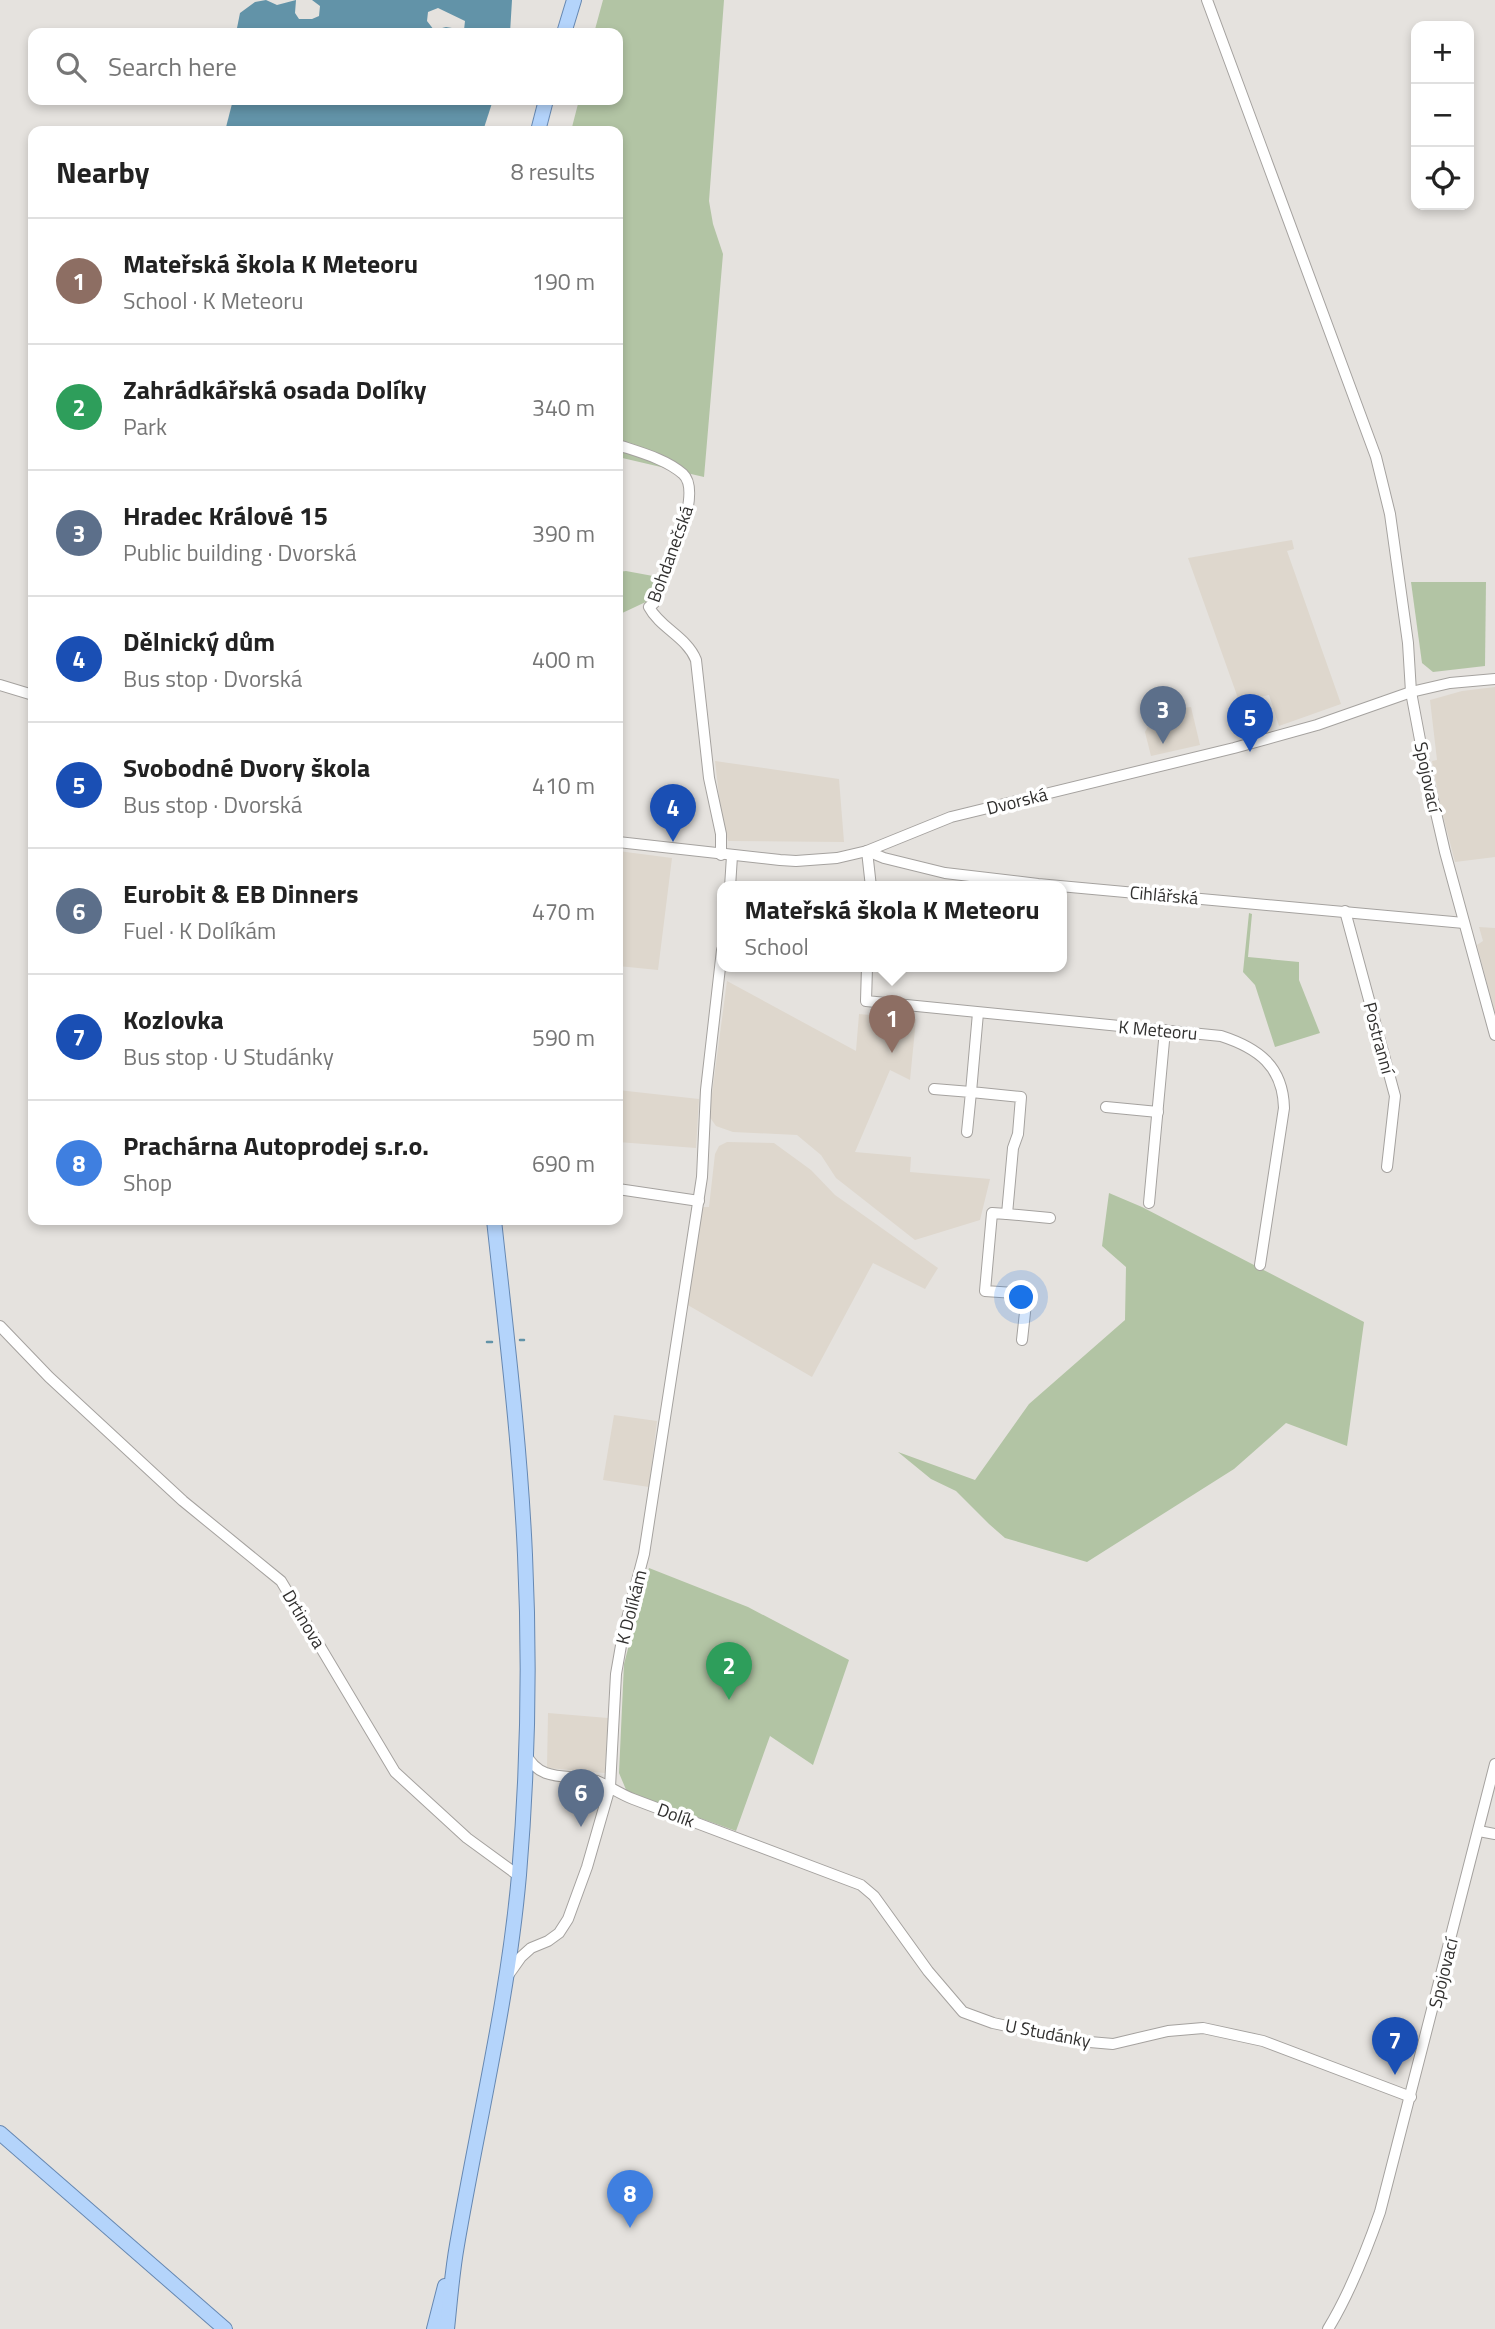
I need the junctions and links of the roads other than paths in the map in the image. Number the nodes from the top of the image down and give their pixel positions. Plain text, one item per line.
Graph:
1 (574, 0) edge
2 (1207, 0) edge
3 (566, 28) edge
4 (545, 105) edge
5 (539, 126) edge
6 (623, 447) edge
7 (1495, 679) edge
8 (0, 685) edge
9 (1412, 692) junction
10 (28, 693) edge
11 (623, 843) edge
12 (867, 851) junction
13 (726, 856) junction
14 (729, 881) edge
15 (870, 881) edge
16 (1013, 881) edge
17 (1067, 887) edge
18 (1345, 911) junction
19 (1464, 923) junction
20 (719, 972) edge
21 (867, 972) edge
22 (978, 1013) junction
23 (1165, 1030) junction
24 (1495, 1035) edge
25 (934, 1088) dead end
26 (971, 1092) junction
27 (1106, 1107) dead end
28 (1158, 1112) junction
29 (967, 1132) dead end
30 (1387, 1167) dead end
31 (623, 1190) edge
32 (699, 1201) junction
33 (1149, 1203) dead end
34 (1007, 1214) junction
35 (1050, 1218) dead end
36 (495, 1225) edge
37 (1259, 1265) dead end
38 (985, 1291) junction
39 (975, 1299) dead end
40 (0, 1326) edge
41 (1022, 1339) dead end
42 (526, 1755) junction
43 (1495, 1764) edge
44 (610, 1787) junction
45 (1479, 1831) junction
46 (1495, 1834) edge
47 (744, 1839) joint
48 (519, 1876) junction
49 (506, 1982) junction
50 (1411, 2097) junction
51 (0, 2133) edge
52 (437, 2328) edge
53 (225, 2329) edge
54 (1328, 2329) edge

1 - 3 main road
2 - 9 street, Spojovací
4 - 5 main road
6 - 13 street, Bohdanečská
7 - 9 street, Dvorská
8 - 10 street
9 - 12 street, Dvorská
9 - 19 street, Spojovací
11 - 13 street, Dvorská
12 - 13 street, Dvorská
12 - 15 street
12 - 16 street, Cihlářská
13 - 14 street
17 - 18 street, Cihlářská
18 - 19 street, Cihlářská
18 - 30 street, Postranní
19 - 24 street, Spojovací
20 - 32 street, K Dolíkám
21 - 22 street, K Meteoru
22 - 23 street, K Meteoru
22 - 26 street
23 - 28 street
23 - 37 street, K Meteoru
25 - 26 street
26 - 29 street
26 - 34 street
27 - 28 street
28 - 33 street
31 - 32 street
32 - 44 street, K Dolíkám
34 - 35 street
34 - 38 street
36 - 42 main road
38 - 39 street
38 - 41 street
40 - 48 street, Drtinova
42 - 44 street, Dolík
42 - 48 main road
43 - 45 street, Spojovací
44 - 47 street, Dolík
44 - 49 street, K Dolíkám
45 - 46 street
45 - 50 street, Spojovací
47 - 50 street, U Studánky
48 - 49 main road
49 - 52 main road
50 - 54 street, Spojovací
51 - 53 main road

